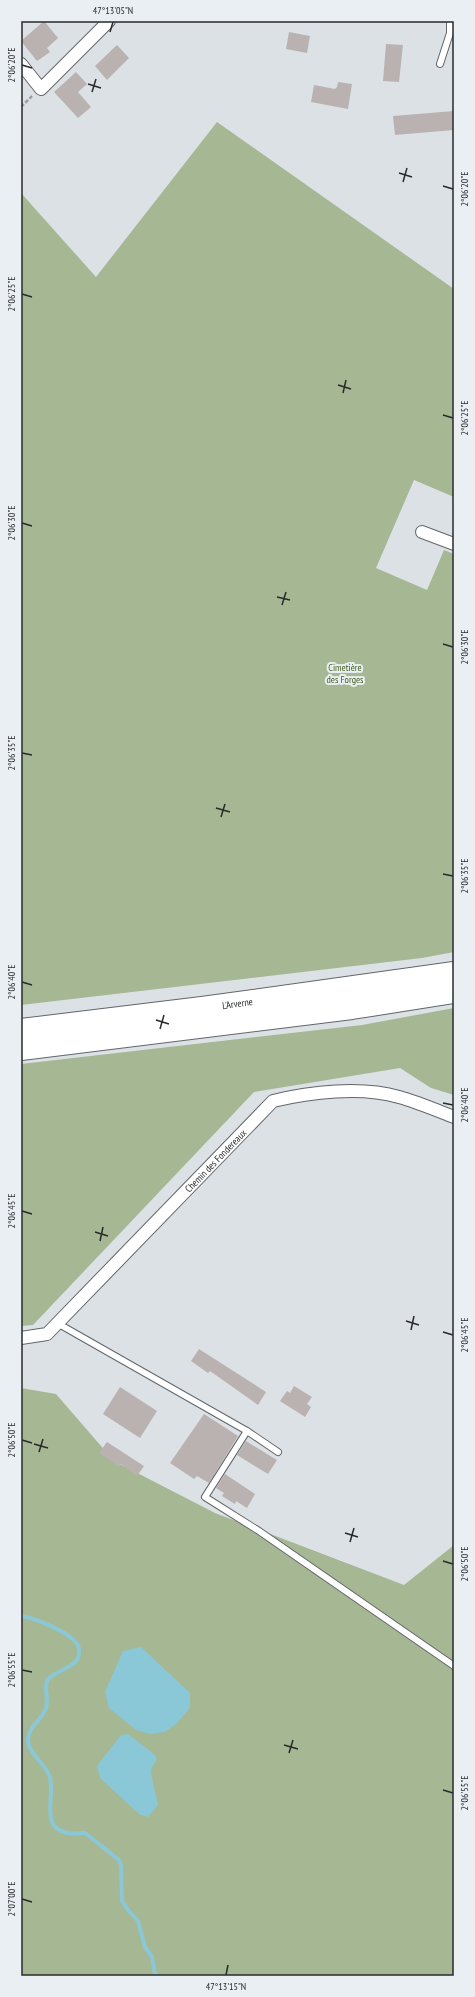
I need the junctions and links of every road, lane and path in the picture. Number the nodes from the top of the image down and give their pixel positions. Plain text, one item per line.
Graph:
1 (109, 21) edge
2 (450, 21) edge
3 (21, 64) edge
4 (440, 64) dead end
5 (422, 532) dead end
6 (454, 544) edge
7 (454, 973) edge
8 (454, 992) edge
9 (21, 1030) edge
10 (21, 1049) edge
11 (454, 1117) edge
12 (57, 1323) junction
13 (21, 1338) edge
14 (247, 1431) junction
15 (278, 1452) dead end
16 (454, 1666) edge

1 - 3 street
2 - 4 lane
5 - 6 street
7 - 9 highway, L'Arverne
8 - 10 highway, L'Arverne
11 - 12 street, Chemin des Fondereaux
12 - 13 street, Chemin des Fondereaux
12 - 14 lane
14 - 15 lane
14 - 16 lane

